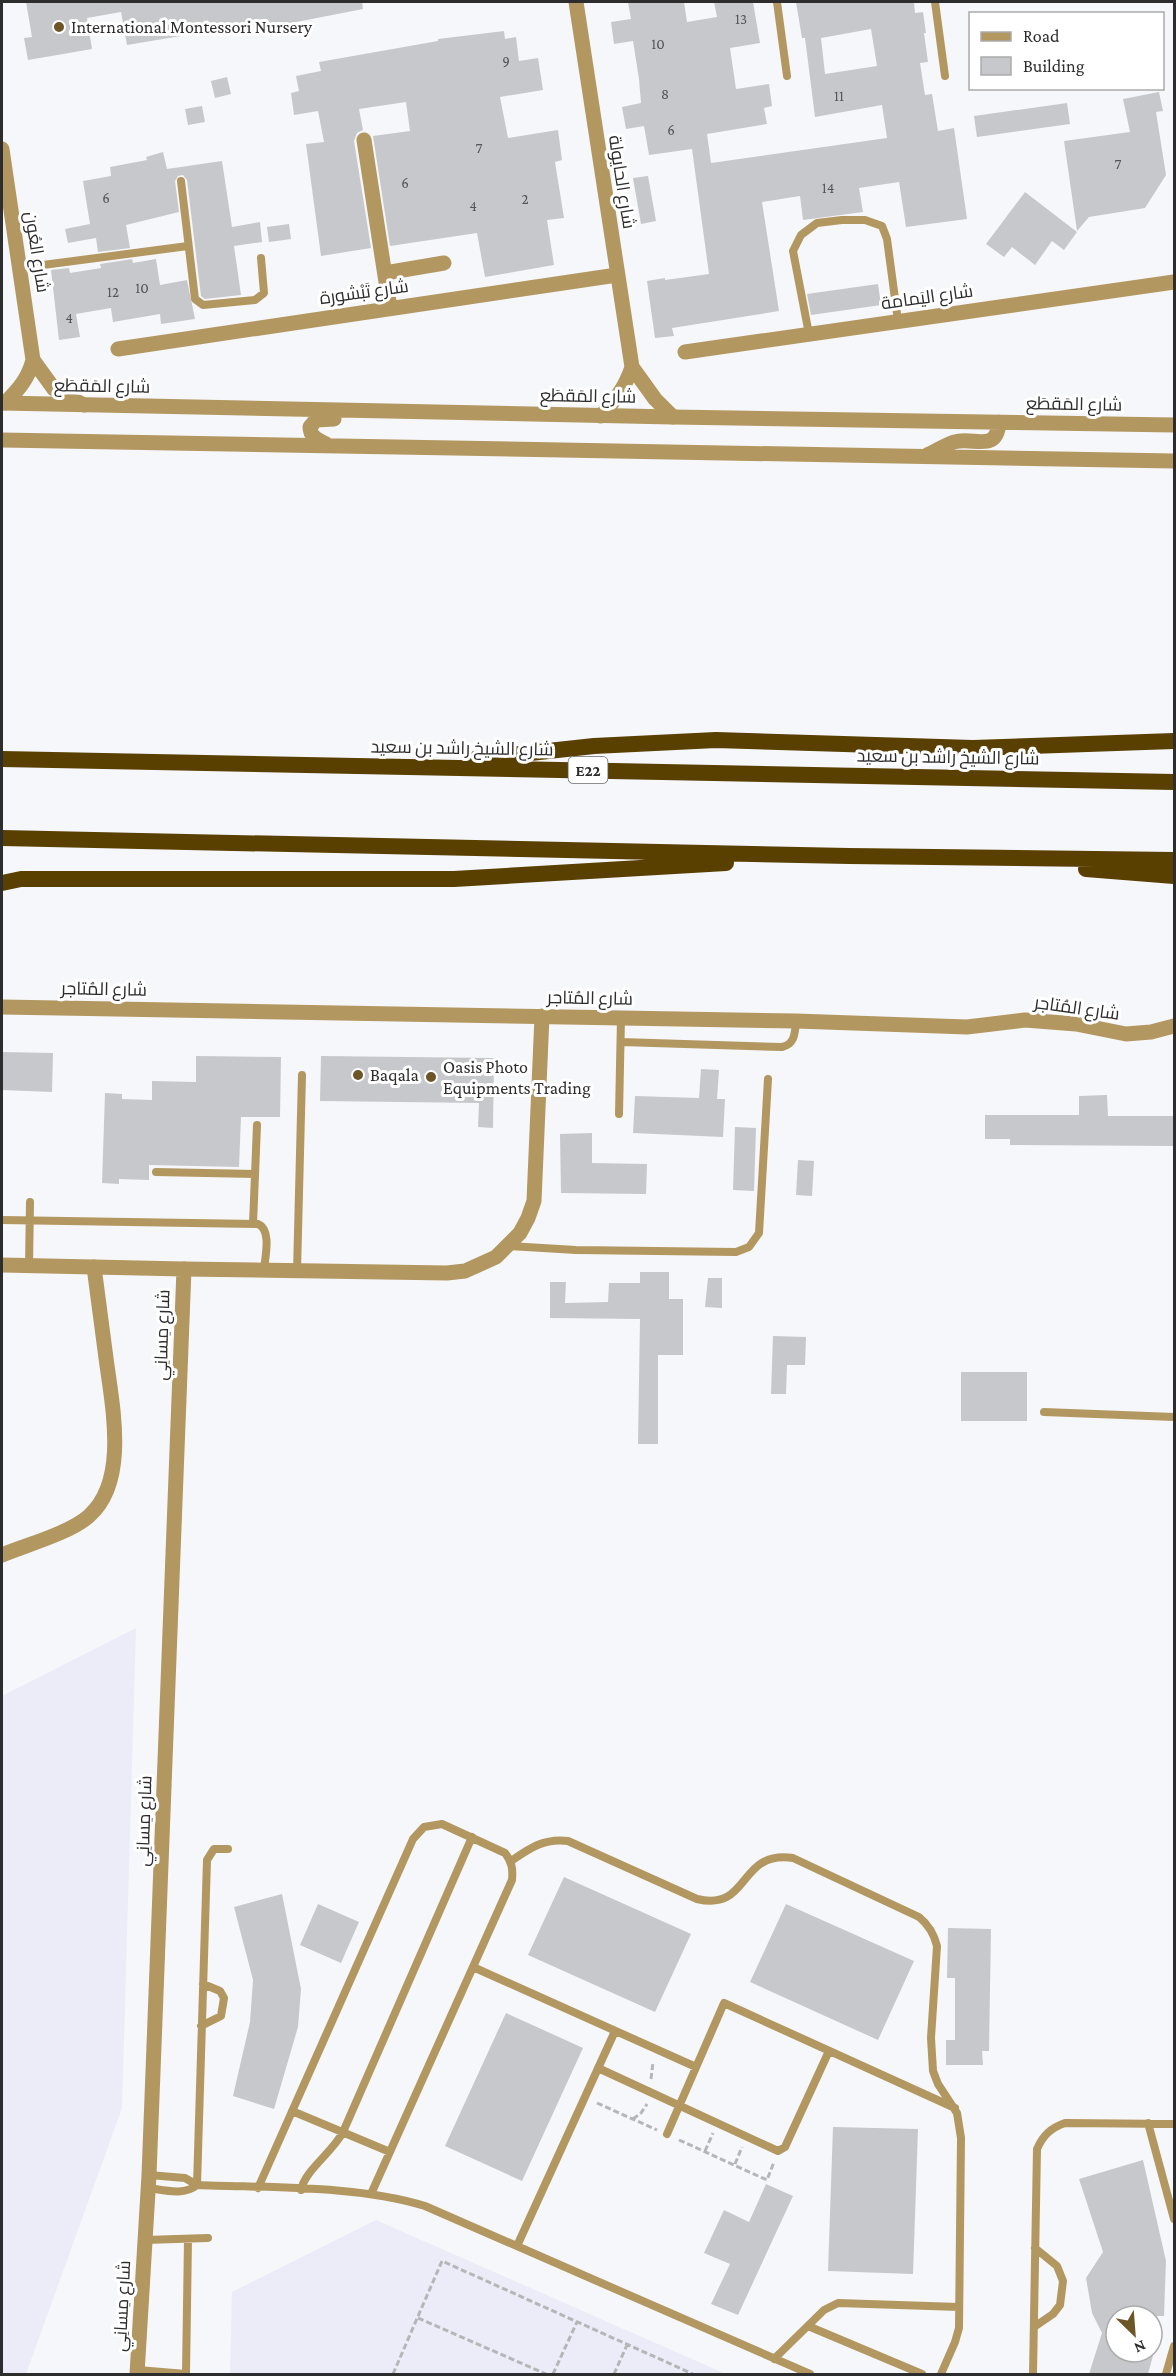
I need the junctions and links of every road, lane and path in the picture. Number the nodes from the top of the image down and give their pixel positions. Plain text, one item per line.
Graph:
1 (576, 2) edge
2 (777, 2) edge
3 (935, 2) edge
4 (787, 76) dead end
5 (945, 76) dead end
6 (364, 140) dead end
7 (2, 149) edge
8 (180, 181) dead end
9 (189, 246) junction
10 (261, 258) dead end
11 (444, 263) dead end
12 (20, 268) junction
13 (385, 273) junction
14 (617, 274) junction
15 (1174, 282) edge
16 (390, 308) junction
17 (898, 321) junction
18 (809, 334) junction
19 (118, 349) dead end
20 (685, 352) dead end
21 (33, 360) junction
22 (632, 368) junction
23 (3, 403) edge
24 (84, 405) junction
25 (556, 415) junction
26 (601, 416) junction
27 (673, 417) junction
28 (999, 422) junction
29 (1174, 425) edge
30 (2, 440) edge
31 (326, 444) junction
32 (925, 456) junction
33 (1174, 461) edge
34 (1174, 741) edge
35 (2, 759) edge
36 (429, 767) junction
37 (1174, 782) edge
38 (2, 838) edge
39 (849, 856) junction
40 (909, 856) junction
41 (1174, 860) edge
42 (1174, 876) edge
43 (2, 883) edge
44 (2, 1007) edge
45 (542, 1016) junction
46 (621, 1018) junction
47 (796, 1021) junction
48 (1174, 1026) edge
49 (621, 1042) junction
50 (302, 1075) dead end
51 (768, 1079) dead end
52 (619, 1114) dead end
53 (257, 1125) dead end
54 (156, 1172) dead end
55 (255, 1174) junction
56 (30, 1202) dead end
57 (2, 1220) edge
58 (30, 1221) junction
59 (253, 1224) junction
60 (509, 1246) junction
61 (2, 1265) edge
62 (29, 1266) junction
63 (94, 1268) junction
64 (184, 1269) junction
65 (264, 1270) junction
66 (297, 1271) junction
67 (1044, 1412) dead end
68 (1174, 1417) edge
69 (2, 1555) edge
70 (472, 1837) junction
71 (228, 1849) dead end
72 (511, 1861) junction
73 (473, 1967) junction
74 (203, 1984) junction
75 (201, 2026) junction
76 (615, 2031) junction
77 (830, 2051) junction
78 (696, 2067) junction
79 (598, 2068) junction
80 (585, 2098) junction
81 (680, 2106) junction
82 (955, 2108) junction
83 (292, 2111) junction
84 (717, 2123) junction
85 (1148, 2123) junction
86 (1174, 2124) edge
87 (343, 2132) junction
88 (667, 2134) junction
89 (747, 2137) junction
90 (705, 2151) junction
91 (778, 2151) junction
92 (390, 2152) junction
93 (735, 2164) junction
94 (149, 2182) junction
95 (196, 2185) junction
96 (258, 2188) junction
97 (301, 2190) junction
98 (371, 2194) junction
99 (1174, 2219) edge
100 (208, 2238) dead end
101 (188, 2239) junction
102 (145, 2240) junction
103 (517, 2246) junction
104 (1035, 2248) junction
105 (959, 2307) junction
106 (418, 2318) junction
107 (577, 2322) junction
108 (808, 2326) junction
109 (1034, 2327) junction
110 (627, 2345) junction
111 (1174, 2346) edge
112 (774, 2359) junction
113 (137, 2372) edge
114 (186, 2374) edge
115 (393, 2374) edge
116 (546, 2374) edge
117 (553, 2374) edge
118 (614, 2374) edge
119 (693, 2374) edge
120 (810, 2374) edge
121 (922, 2374) edge
122 (941, 2374) edge
123 (1033, 2374) edge
124 (1167, 2374) edge

1 - 14 street, شارع الحايولة
2 - 4 lane
3 - 5 lane
6 - 13 street
7 - 12 street, شارع العُون
8 - 9 lane
9 - 10 lane
9 - 12 lane
11 - 13 street
12 - 21 street, شارع العُون
13 - 16 street
14 - 16 street, شارع تَبْشورة
14 - 22 street, شارع الحايولة
15 - 17 street, شارع اليَمامة
16 - 19 street, شارع تَبْشورة
17 - 18 street, شارع اليَمامة
17 - 18 lane
18 - 20 street, شارع اليَمامة
21 - 23 street
21 - 24 street, شارع العُون
22 - 26 street
22 - 27 street, شارع الحايولة
23 - 24 street, شارع المَقطَع
24 - 25 street, شارع المَقطَع
25 - 26 street, شارع المَقطَع
25 - 31 street
26 - 27 street, شارع المَقطَع
27 - 28 street, شارع المَقطَع
28 - 29 street, شارع المَقطَع
28 - 32 street
30 - 31 street
31 - 32 street
32 - 33 street
34 - 36 highway
35 - 36 highway, شارع الشيخ راشد بن سعيد / E22
36 - 37 highway, شارع الشيخ راشد بن سعيد / E22
38 - 39 highway
39 - 40 highway
39 - 43 highway
40 - 41 highway
40 - 42 highway
44 - 45 street, شارع المُتاجر
45 - 46 street, شارع المُتاجر
45 - 60 street
46 - 47 street, شارع المُتاجر
46 - 49 lane
47 - 48 street, شارع المُتاجر
47 - 49 lane
49 - 52 lane
50 - 66 lane
51 - 60 lane
53 - 55 lane
54 - 55 lane
55 - 59 lane
56 - 58 lane
57 - 58 lane
58 - 59 lane
58 - 62 lane
59 - 65 lane
60 - 66 street
61 - 62 street
62 - 63 street
63 - 64 street
63 - 69 street
64 - 65 street
64 - 94 street, شارع مِسانِي
65 - 66 street
67 - 68 lane
70 - 72 lane
70 - 83 lane
70 - 87 lane
71 - 74 lane
72 - 73 lane
72 - 82 lane
73 - 76 lane
73 - 92 lane
74 - 75 lane
74 - 75 lane
75 - 95 lane
76 - 78 lane
76 - 79 lane
77 - 78 lane
77 - 82 lane
77 - 91 lane
78 - 81 lane
79 - 80 lane
79 - 81 lane
80 - 88 path
80 - 103 lane
81 - 84 lane
81 - 88 lane
82 - 105 lane
83 - 87 lane
83 - 96 lane
84 - 89 lane
84 - 90 path
85 - 86 lane
85 - 99 lane
85 - 104 lane
87 - 92 lane
87 - 97 lane
88 - 90 path
89 - 91 lane
89 - 93 path
90 - 93 path
91 - 93 path
92 - 98 lane
94 - 95 lane
94 - 95 lane
94 - 102 street, شارع مِسانِي
95 - 96 lane
96 - 97 lane
97 - 98 lane
98 - 103 lane
100 - 101 lane
101 - 102 lane
101 - 114 lane
102 - 113 street, شارع مِسانِي
103 - 112 lane
104 - 109 lane
104 - 109 lane
105 - 108 lane
105 - 122 lane
106 - 107 path
106 - 115 path
106 - 116 path
107 - 110 path
107 - 117 path
108 - 112 lane
108 - 121 lane
109 - 123 lane
110 - 118 path
110 - 119 path
111 - 124 lane
112 - 120 lane
113 - 114 lane

